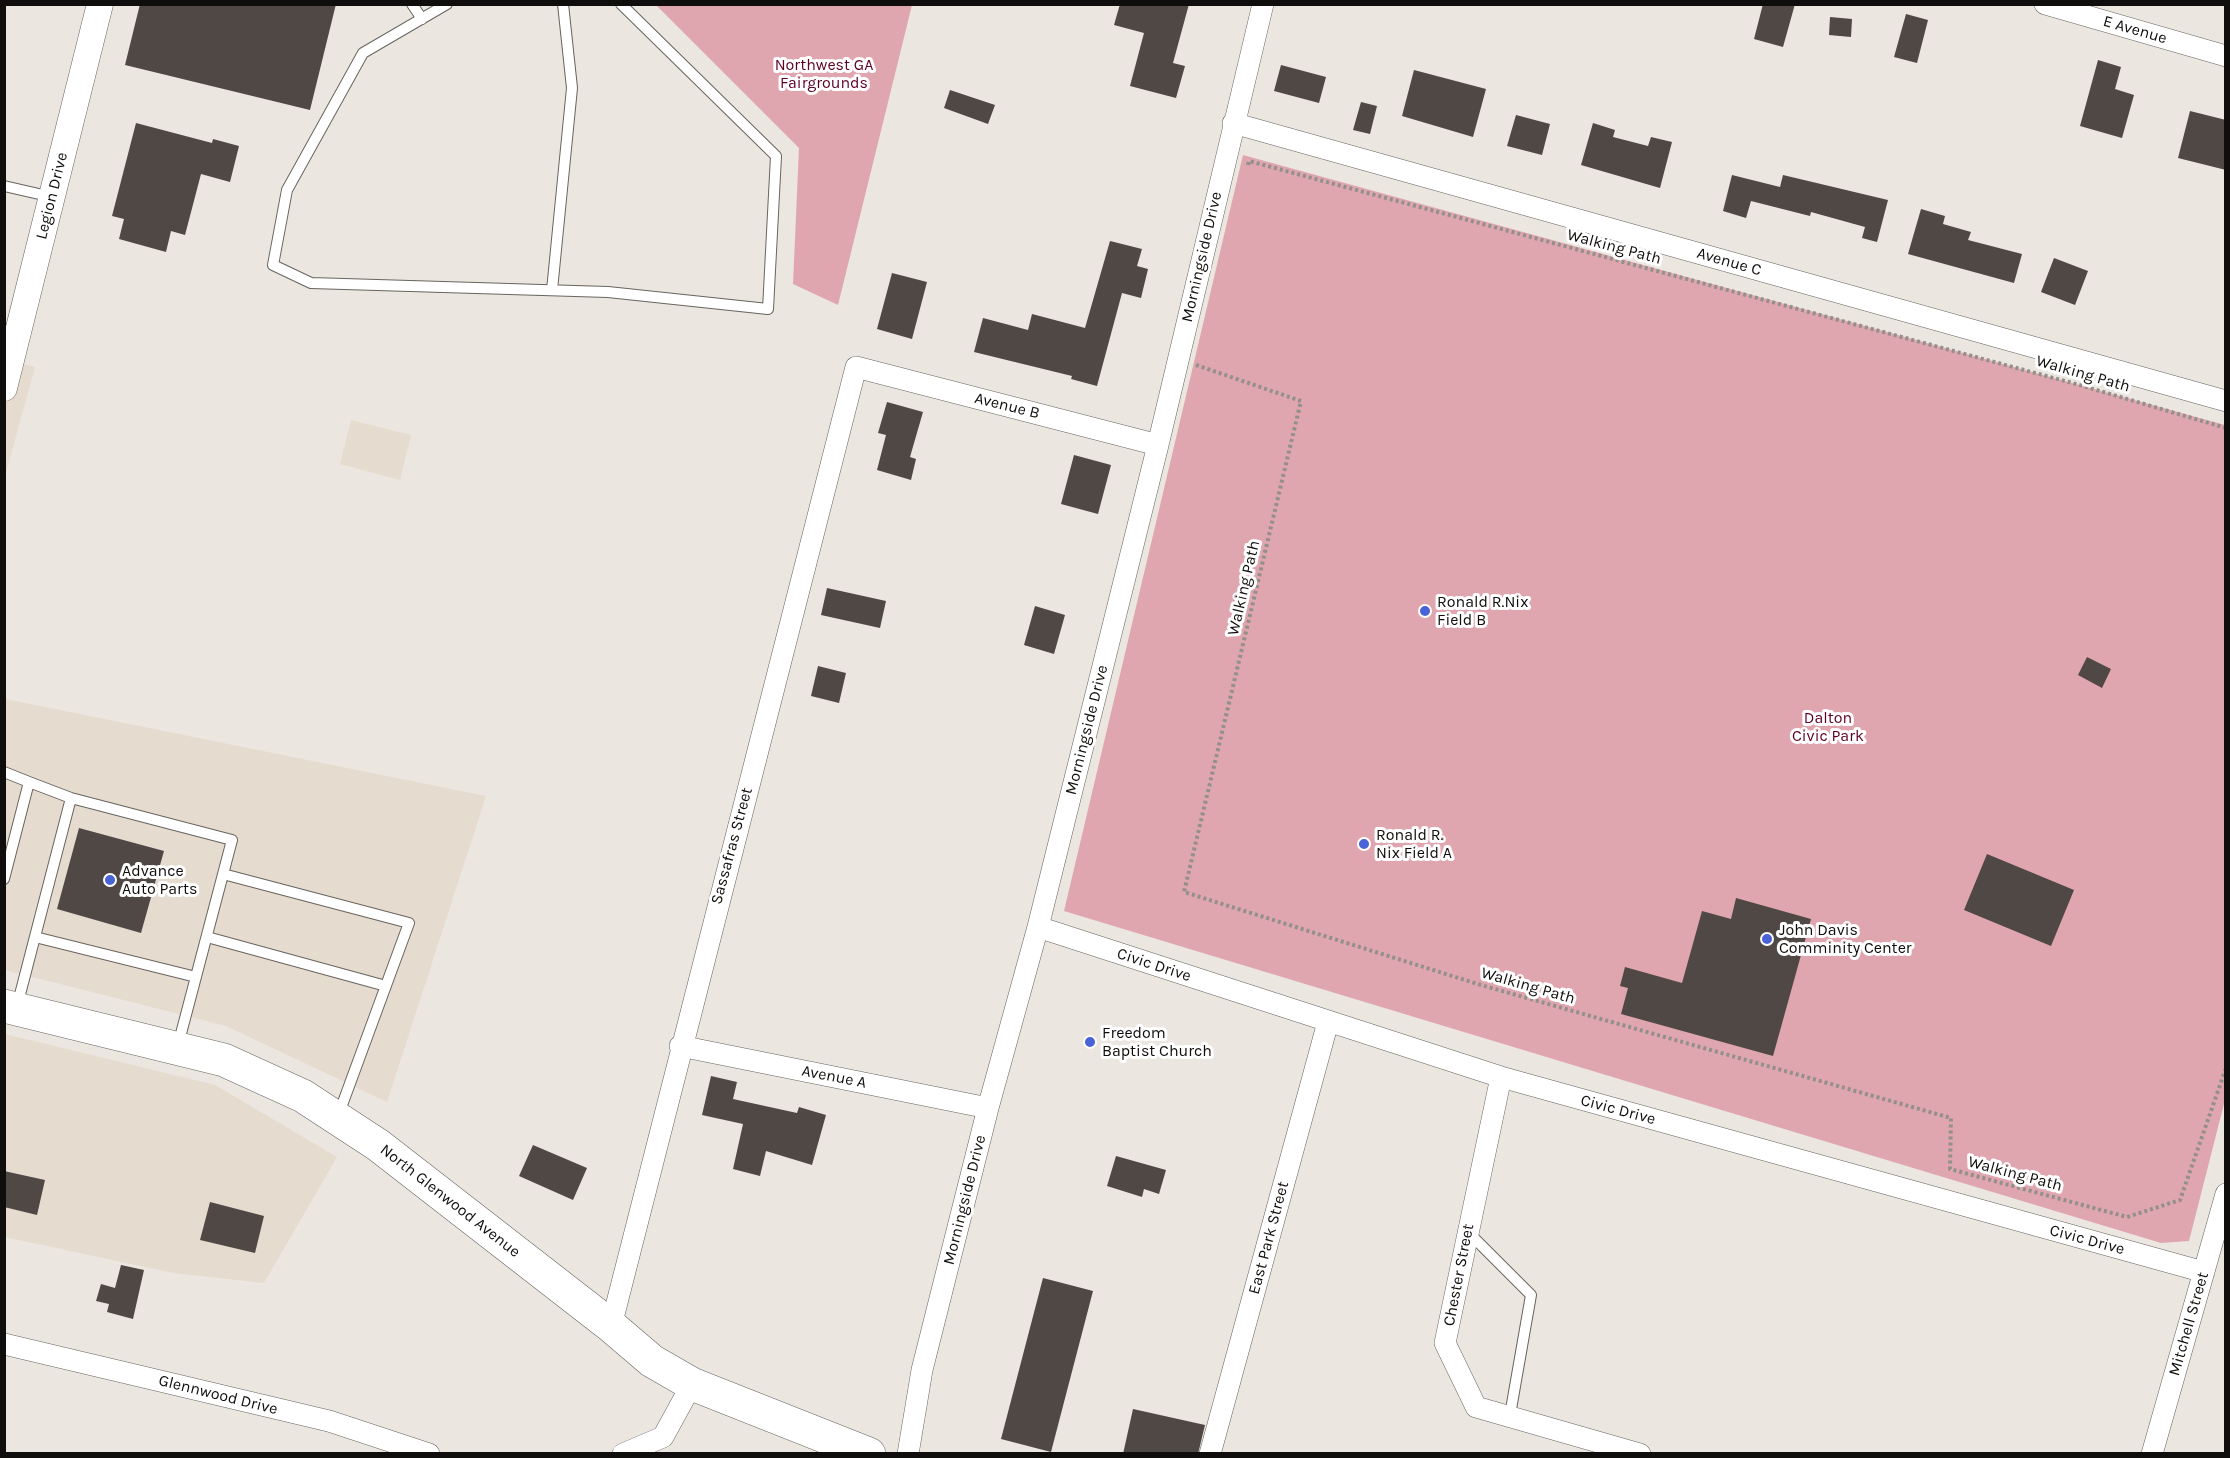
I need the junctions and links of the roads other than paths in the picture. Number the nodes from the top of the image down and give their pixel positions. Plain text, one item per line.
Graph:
1 (100, 4) edge
2 (412, 4) edge
3 (447, 4) edge
4 (563, 4) edge
5 (621, 4) edge
6 (1263, 4) edge
7 (2045, 4) edge
8 (422, 19) junction
9 (2226, 56) edge
10 (1233, 123) junction
11 (4, 186) edge
12 (52, 197) junction
13 (552, 290) junction
14 (856, 367) joint
15 (4, 388) edge
16 (2226, 402) edge
17 (1158, 445) junction
18 (4, 772) edge
19 (29, 782) junction
20 (71, 798) junction
21 (223, 874) junction
22 (4, 879) edge
23 (1038, 927) junction
24 (35, 937) junction
25 (207, 937) junction
26 (196, 977) junction
27 (386, 986) junction
28 (10, 1007) edge
29 (1328, 1022) junction
30 (680, 1046) junction
31 (177, 1048) junction
32 (1501, 1077) junction
33 (988, 1108) junction
34 (337, 1119) junction
35 (2226, 1194) edge
36 (1467, 1231) junction
37 (2205, 1272) junction
38 (611, 1326) junction
39 (4, 1344) edge
40 (692, 1384) junction
41 (1510, 1414) junction
42 (429, 1454) edge
43 (623, 1454) edge
44 (869, 1454) edge
45 (908, 1454) edge
46 (1210, 1454) edge
47 (1640, 1454) edge
48 (2152, 1454) edge

1 - 12 street, Legion Drive
2 - 8 lane
3 - 8 lane
4 - 13 lane
5 - 13 lane
6 - 10 street, Morningside Drive
7 - 9 street, E Avenue
8 - 13 lane
10 - 16 street, Avenue C
10 - 17 street, Morningside Drive
11 - 12 lane
12 - 15 street, Legion Drive
14 - 17 street, Avenue B
14 - 30 street, Sassafras Street
17 - 23 street, Morningside Drive
18 - 19 lane
19 - 20 lane
19 - 22 lane
20 - 21 lane
20 - 24 lane
21 - 25 lane
21 - 27 lane
23 - 29 street, Civic Drive
23 - 33 street, Morningside Drive
24 - 26 lane
24 - 28 lane
25 - 26 lane
25 - 27 lane
26 - 31 lane
27 - 34 lane
28 - 31 main road, North Glenwood Avenue
29 - 32 street, Civic Drive
29 - 46 street, East Park Street
30 - 33 street, Avenue A
30 - 38 street, Sassafras Street
31 - 34 main road, North Glenwood Avenue
32 - 36 street, Chester Street
32 - 37 street, Civic Drive
33 - 45 street, Morningside Drive
34 - 38 main road, North Glenwood Avenue
35 - 37 street, Mitchell Street
36 - 41 lane
36 - 41 street, Chester Street
37 - 48 street, Mitchell Street
38 - 40 main road, North Glenwood Avenue
39 - 42 street, Glennwood Drive
40 - 43 street
40 - 44 main road, North Glenwood Avenue
41 - 47 street, Chester Street

